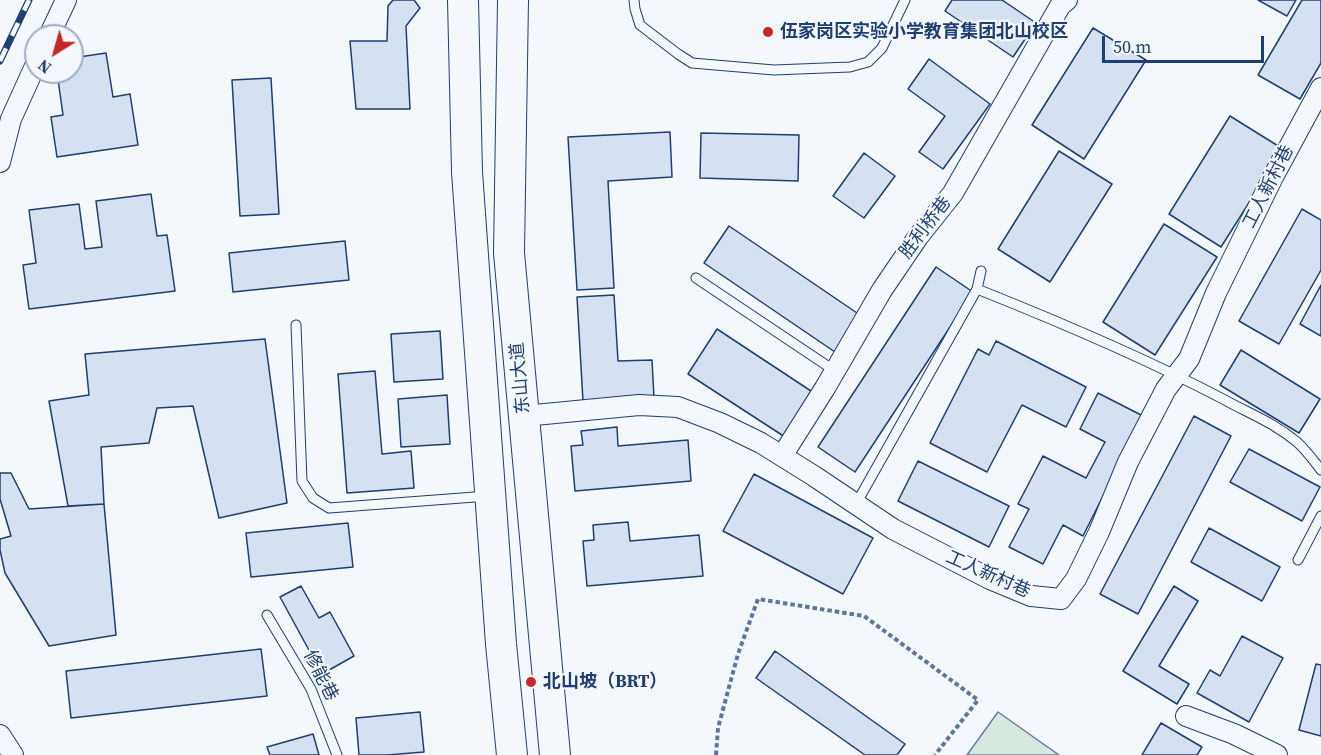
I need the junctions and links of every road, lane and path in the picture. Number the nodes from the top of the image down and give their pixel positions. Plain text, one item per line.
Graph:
1 (66, 0) edge
2 (463, 0) edge
3 (475, 0) edge
4 (496, 0) edge
5 (513, 0) edge
6 (634, 0) edge
7 (905, 0) edge
8 (1068, 0) edge
9 (55, 24) edge
10 (27, 84) edge
11 (1321, 88) edge
12 (0, 162) edge
13 (472, 252) junction
14 (509, 253) junction
15 (981, 271) dead end
16 (696, 278) dead end
17 (977, 289) junction
18 (296, 325) dead end
19 (835, 371) junction
20 (1177, 375) junction
21 (524, 416) junction
22 (782, 456) junction
23 (1321, 470) edge
24 (490, 496) junction
25 (856, 504) junction
26 (1321, 516) edge
27 (1298, 560) dead end
28 (267, 615) dead end
29 (1186, 716) dead end
30 (0, 735) edge
31 (13, 755) edge
32 (337, 755) edge
33 (512, 755) edge
34 (555, 755) edge
35 (716, 755) edge
36 (935, 755) edge
37 (1277, 755) edge

1 - 9 street
2 - 13 main road
3 - 13 main road
4 - 14 main road
5 - 14 main road, 东山大道
6 - 7 lane
8 - 19 street, 胜利桥巷
10 - 12 street
11 - 20 street, 工人新村巷
13 - 24 main road
14 - 21 main road, 东山大道
15 - 17 lane
16 - 19 lane
17 - 20 lane
17 - 25 lane
18 - 24 lane
19 - 22 street, 胜利桥巷
20 - 23 lane
20 - 25 street, 工人新村巷
21 - 22 street, 工人新村巷
21 - 34 main road, 东山大道
22 - 25 street, 工人新村巷
24 - 33 main road
26 - 27 lane
28 - 32 lane, 修能巷
29 - 37 street
30 - 31 street
35 - 36 path

